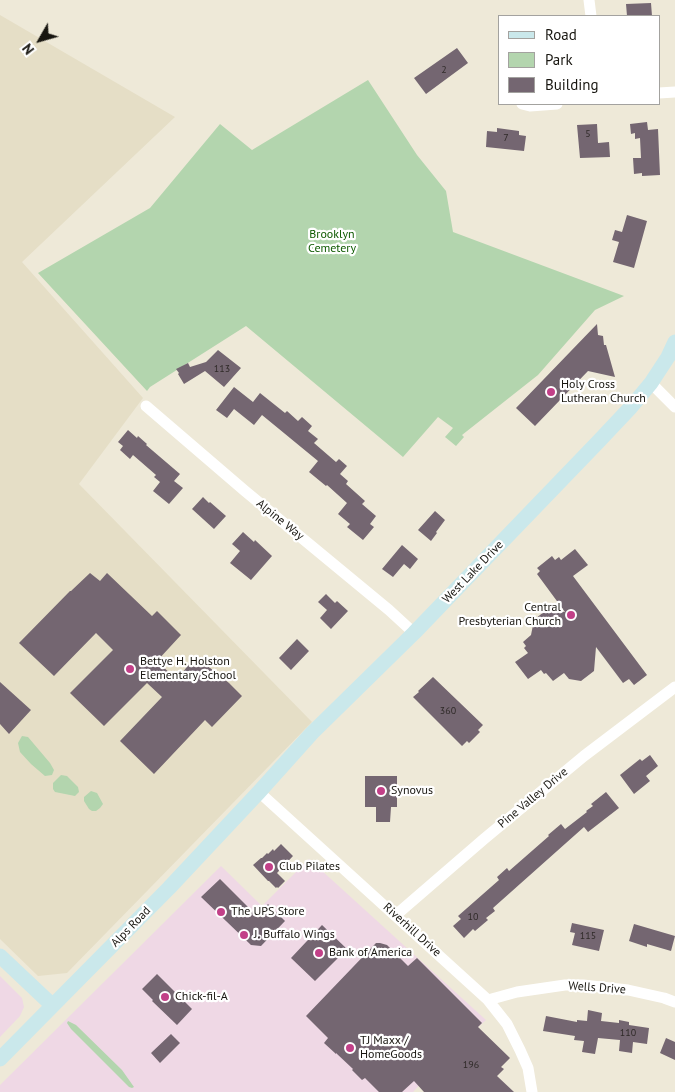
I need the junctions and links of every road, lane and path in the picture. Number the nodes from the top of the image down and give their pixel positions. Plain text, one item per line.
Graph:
1 (589, 0) edge
2 (591, 15) edge
3 (675, 92) edge
4 (660, 93) edge
5 (526, 105) edge
6 (544, 105) edge
7 (675, 342) edge
8 (650, 383) junction
9 (146, 406) dead end
10 (675, 407) edge
11 (414, 633) junction
12 (675, 687) edge
13 (260, 792) junction
14 (396, 915) junction
15 (0, 956) edge
16 (488, 1000) junction
17 (675, 1002) edge
18 (52, 1005) junction
19 (0, 1060) edge
20 (532, 1092) edge

1 - 2 street
3 - 4 street
5 - 6 street
7 - 8 main road, West Lake Drive
8 - 10 street
8 - 11 main road, West Lake Drive
9 - 11 street, Alpine Way
11 - 13 main road, West Lake Drive
12 - 14 street, Pine Valley Drive
13 - 14 street, Riverhill Drive
13 - 18 main road, Alps Road
14 - 16 street, Riverhill Drive
15 - 18 main road
16 - 17 street, Wells Drive
16 - 20 street, Riverhill Drive
18 - 19 main road, Alps Road

